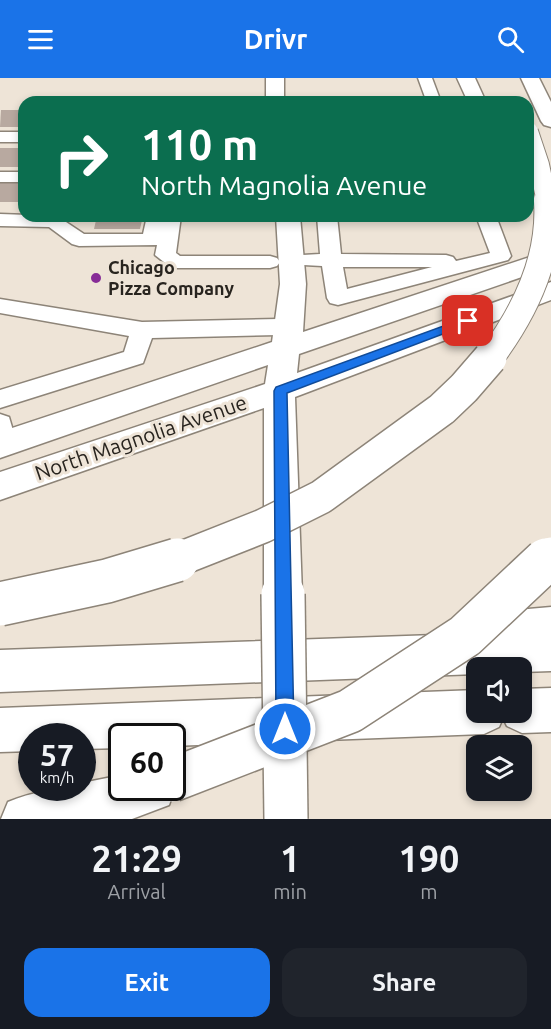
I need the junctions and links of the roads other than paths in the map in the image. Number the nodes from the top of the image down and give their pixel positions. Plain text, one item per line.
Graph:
1 (275, 78) edge
2 (425, 78) edge
3 (466, 78) edge
4 (531, 78) edge
5 (275, 96) edge
6 (432, 96) edge
7 (474, 96) edge
8 (551, 121) edge
9 (0, 137) edge
10 (18, 137) edge
11 (534, 151) edge
12 (0, 177) edge
13 (18, 177) edge
14 (534, 195) edge
15 (551, 211) edge
16 (0, 220) edge
17 (18, 220) edge
18 (55, 222) edge
19 (156, 222) edge
20 (171, 222) edge
21 (271, 222) edge
22 (287, 222) edge
23 (328, 222) edge
24 (488, 222) edge
25 (551, 258) edge
26 (331, 260) junction
27 (281, 261) junction
28 (483, 261) junction
29 (551, 290) edge
30 (4, 313) edge
31 (142, 330) junction
32 (281, 338) junction
33 (280, 391) junction
34 (0, 399) edge
35 (1, 438) edge
36 (0, 486) edge
37 (551, 554) edge
38 (0, 603) edge
39 (551, 626) edge
40 (551, 651) edge
41 (194, 665) junction
42 (0, 671) edge
43 (551, 710) edge
44 (532, 711) edge
45 (466, 713) edge
46 (0, 730) edge
47 (186, 775) edge
48 (112, 801) edge
49 (25, 819) edge
50 (286, 819) edge

1 - 5 main road
2 - 6 lane
3 - 7 main road
4 - 8 main road
9 - 10 lane
11 - 38 main road, bridge
12 - 13 lane
14 - 15 main road
16 - 17 lane
18 - 19 lane
20 - 27 lane
21 - 27 main road
22 - 27 main road
23 - 26 lane
24 - 28 lane
25 - 32 main road, North Magnolia Avenue
26 - 27 lane
26 - 28 lane
26 - 28 lane
27 - 32 main road
29 - 33 main road, North Magnolia Avenue
30 - 31 lane
31 - 32 lane
31 - 34 lane
32 - 33 main road
32 - 35 main road, North Magnolia Avenue
33 - 36 main road, North Magnolia Avenue
33 - 50 main road, bridge
37 - 47 main road, bridge
39 - 41 main road
40 - 41 main road
41 - 42 main road
43 - 44 main road
45 - 46 main road
48 - 49 main road

